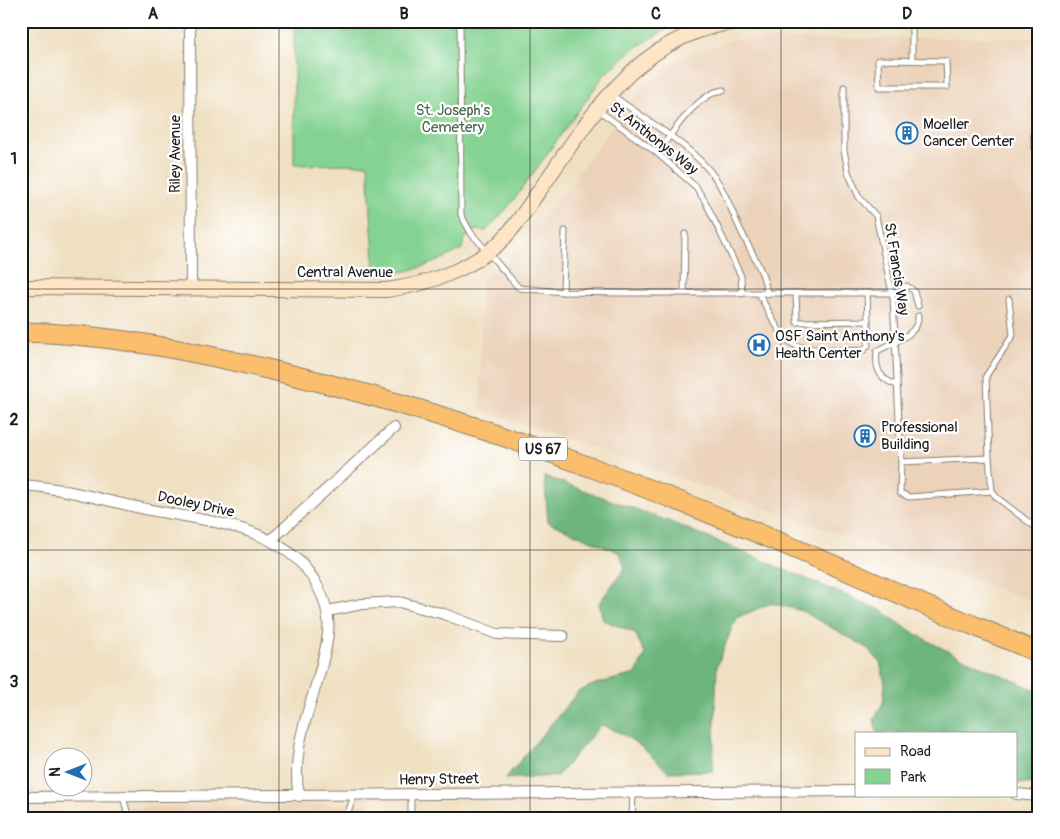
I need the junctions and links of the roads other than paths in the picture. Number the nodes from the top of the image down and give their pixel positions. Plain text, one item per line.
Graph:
1 (190, 21) edge
2 (460, 21) edge
3 (740, 21) edge
4 (912, 21) edge
5 (912, 60) junction
6 (844, 87) dead end
7 (723, 90) dead end
8 (610, 94) junction
9 (597, 110) junction
10 (1039, 122) edge
11 (670, 136) junction
12 (656, 153) junction
13 (1039, 161) edge
14 (565, 232) dead end
15 (684, 234) dead end
16 (487, 252) junction
17 (23, 285) edge
18 (191, 287) junction
19 (563, 292) junction
20 (684, 293) junction
21 (866, 293) junction
22 (892, 293) junction
23 (742, 294) junction
24 (759, 294) junction
25 (767, 294) junction
26 (796, 294) junction
27 (1009, 298) dead end
28 (918, 306) dead end
29 (918, 316) dead end
30 (868, 321) junction
31 (21, 332) edge
32 (895, 341) junction
33 (868, 344) junction
34 (877, 352) junction
35 (897, 385) junction
36 (394, 428) dead end
37 (989, 458) junction
38 (900, 462) junction
39 (21, 485) edge
40 (992, 491) junction
41 (1039, 530) edge
42 (271, 540) junction
43 (328, 611) junction
44 (563, 636) dead end
45 (1039, 653) edge
46 (855, 791) edge
47 (634, 792) junction
48 (1018, 794) edge
49 (411, 795) junction
50 (299, 796) junction
51 (354, 796) junction
52 (1039, 796) edge
53 (21, 797) edge
54 (123, 797) junction
55 (130, 818) edge
56 (346, 818) edge
57 (411, 818) edge
58 (632, 818) edge

1 - 18 street, Riley Avenue
2 - 16 lane
3 - 8 street, Central Avenue
4 - 5 lane
5 - 5 lane
6 - 22 lane, St Francis Way
7 - 11 lane
8 - 9 street, Central Avenue
8 - 11 lane, St Anthonys Way
9 - 12 lane, St Anthonys Way
9 - 16 street, Central Avenue
10 - 13 lane
11 - 12 lane
11 - 25 lane, St Anthonys Way
12 - 23 lane, St Anthonys Way
14 - 19 lane
15 - 20 lane
16 - 18 street, Central Avenue
16 - 19 lane
17 - 18 street, Central Avenue
19 - 20 lane
20 - 23 lane
21 - 22 lane
21 - 26 lane
21 - 30 lane
22 - 28 lane
22 - 32 lane, St Francis Way
23 - 24 lane
24 - 25 lane
24 - 33 lane
25 - 26 lane
26 - 30 lane
27 - 37 lane
29 - 32 lane
30 - 33 lane
31 - 45 highway, US 67
32 - 34 lane
32 - 35 lane, St Francis Way
33 - 34 lane
34 - 35 lane
35 - 38 lane, St Francis Way
36 - 42 street
37 - 38 lane
37 - 40 lane
38 - 40 lane, St Francis Way
39 - 42 street, Dooley Drive
40 - 41 lane
42 - 43 street, Dooley Drive
43 - 44 street
43 - 50 street, Dooley Drive
46 - 47 street, Henry Street
47 - 49 street, Henry Street
47 - 58 lane
48 - 52 street
49 - 51 street, Henry Street
49 - 57 lane
50 - 51 street, Henry Street
50 - 54 street, Henry Street
51 - 56 lane
53 - 54 street, Henry Street
54 - 55 lane

